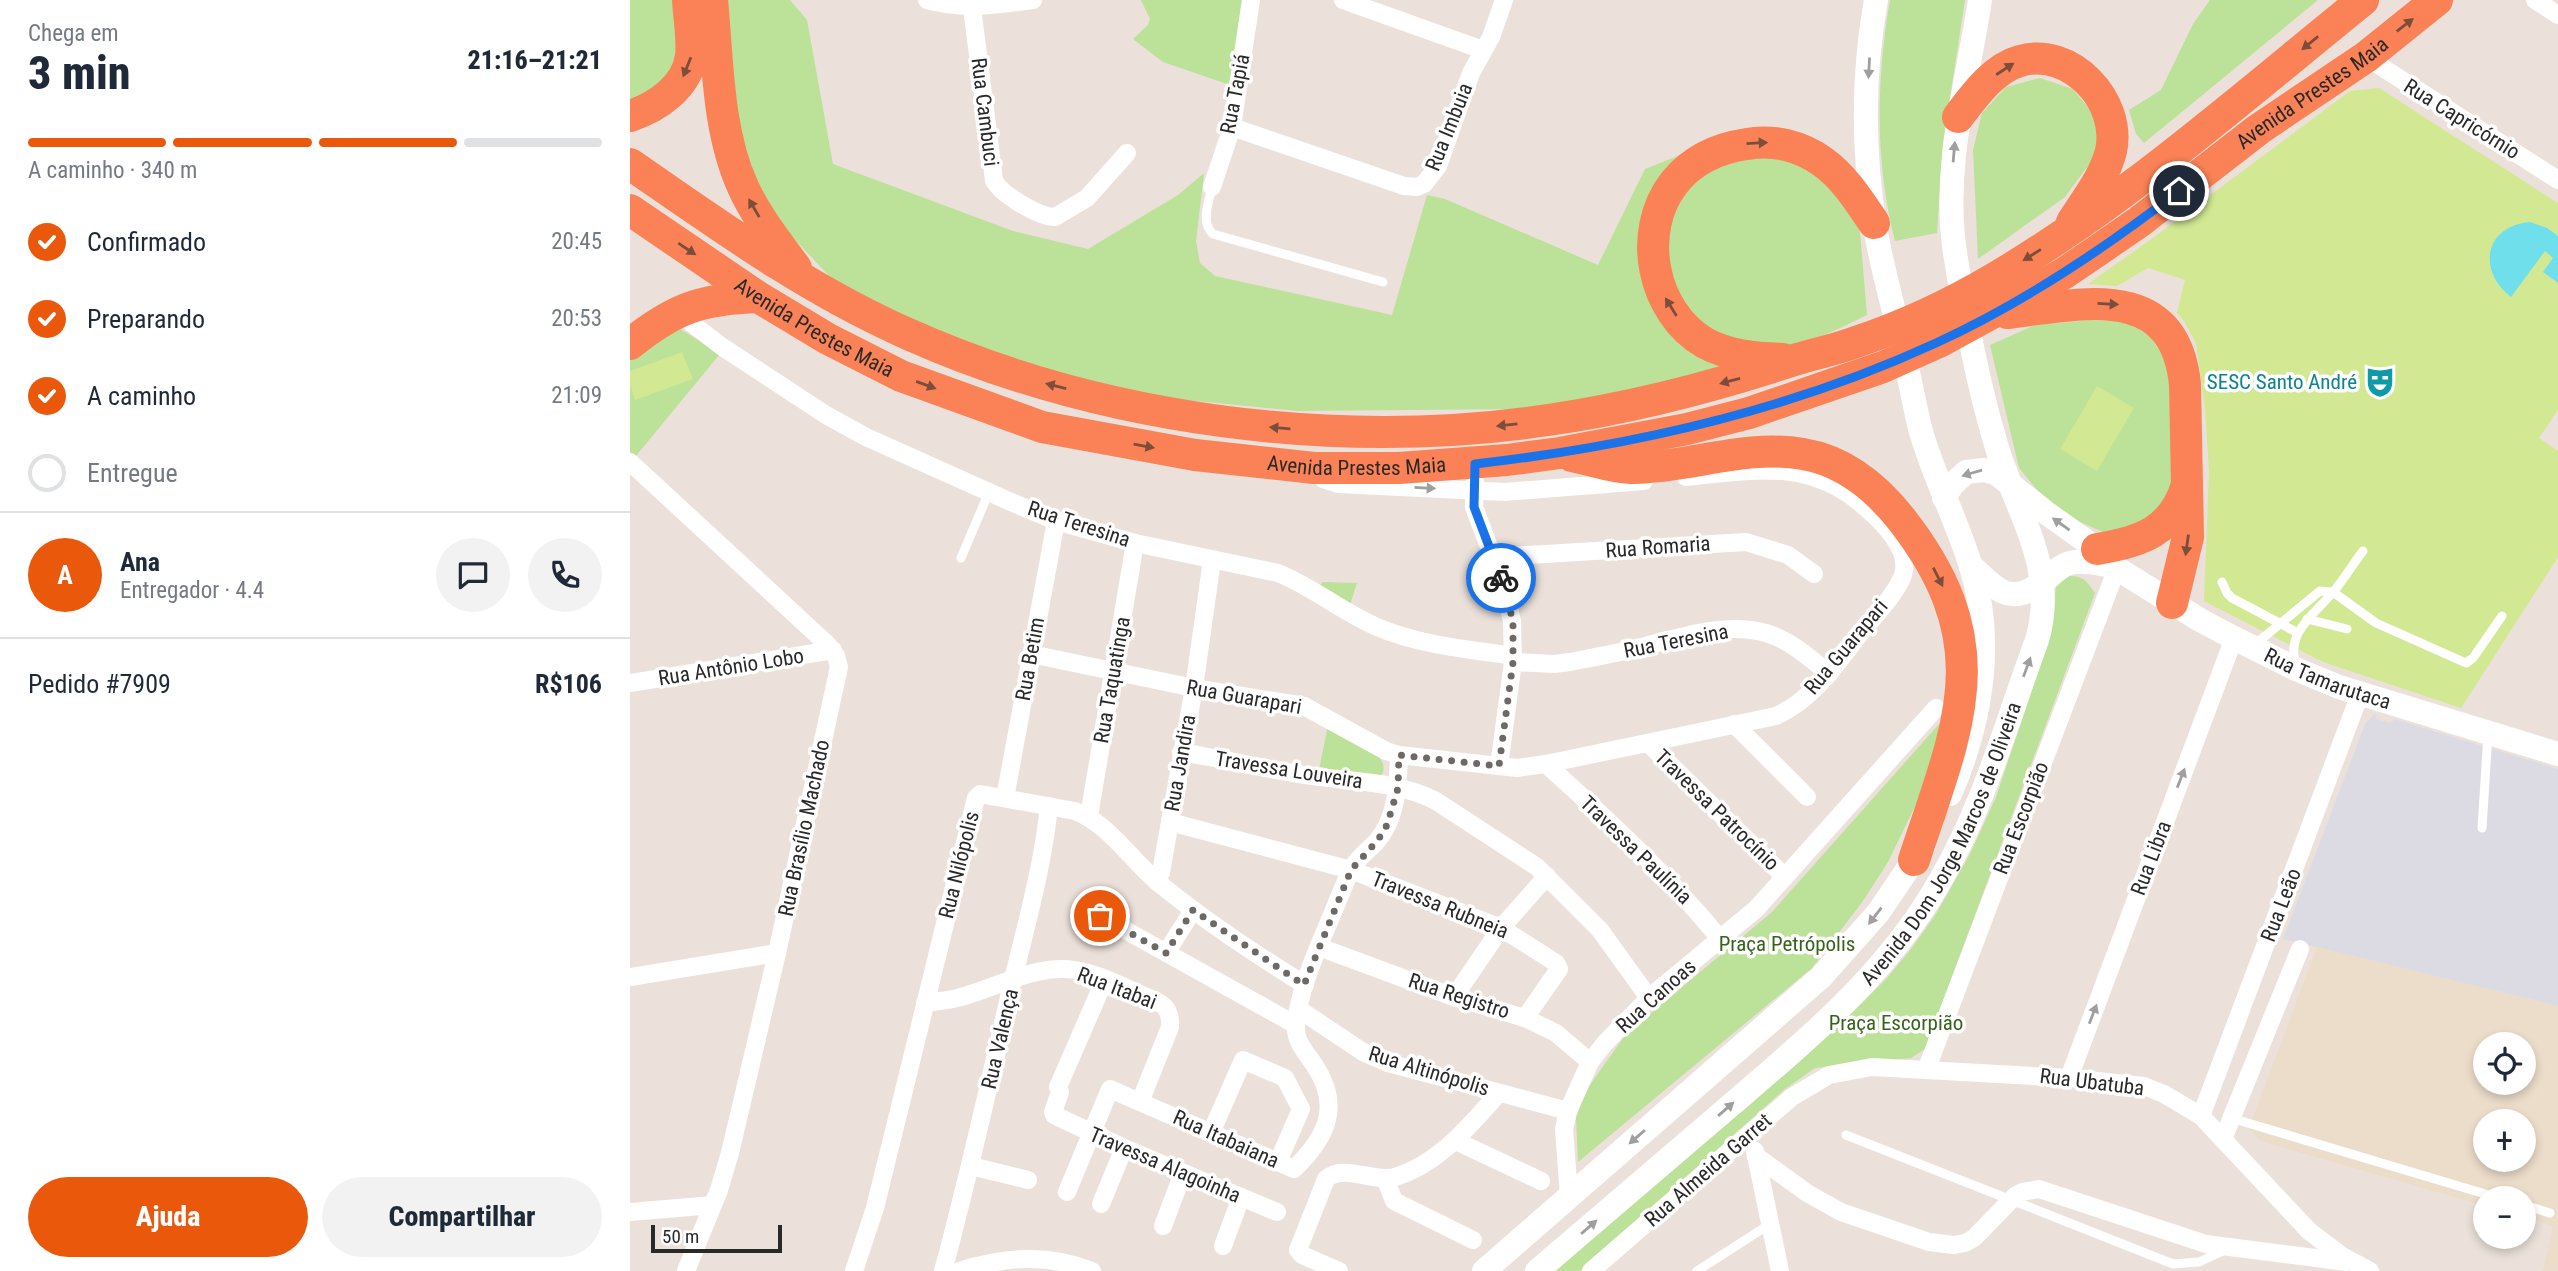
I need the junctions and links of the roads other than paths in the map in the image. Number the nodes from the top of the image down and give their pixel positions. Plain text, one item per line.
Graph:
1 (688, 0) edge
2 (712, 0) edge
3 (927, 0) edge
4 (1033, 0) edge
5 (1251, 0) edge
6 (1343, 0) edge
7 (1504, 0) edge
8 (1876, 0) edge
9 (1980, 0) edge
10 (1987, 0) edge
11 (2363, 0) edge
12 (2437, 0) edge
13 (2535, 0) edge
14 (971, 3) edge
15 (2558, 15) edge
16 (1975, 32) junction
17 (1483, 50) junction
18 (2378, 65) junction
19 (630, 116) edge
20 (1958, 117) junction
21 (1232, 127) junction
22 (1127, 153) dead end
23 (630, 164) edge
24 (2558, 180) edge
25 (1212, 187) joint
26 (630, 210) edge
27 (2064, 235) junction
28 (1878, 242) junction
29 (1383, 282) dead end
30 (808, 283) junction
31 (758, 297) junction
32 (677, 312) junction
33 (1992, 314) junction
34 (630, 344) edge
35 (1795, 360) junction
36 (1560, 453) junction
37 (630, 462) edge
38 (1475, 477) junction
39 (2008, 482) junction
40 (2188, 484) junction
41 (989, 492) junction
42 (1944, 498) junction
43 (1055, 521) junction
44 (1135, 543) junction
45 (2363, 551) dead end
46 (1493, 556) junction
47 (961, 558) dead end
48 (1212, 560) junction
49 (2109, 561) junction
50 (1971, 566) junction
51 (1814, 575) dead end
52 (2043, 582) junction
53 (2222, 582) dead end
54 (2333, 592) junction
55 (2172, 603) junction
56 (2502, 616) dead end
57 (2307, 619) junction
58 (2279, 623) junction
59 (2347, 629) dead end
60 (2298, 633) junction
61 (2243, 643) junction
62 (833, 650) junction
63 (1031, 654) junction
64 (1513, 659) junction
65 (2298, 670) junction
66 (1115, 671) junction
67 (1829, 674) junction
68 (630, 683) edge
69 (1194, 688) junction
70 (2360, 694) junction
71 (1936, 708) dead end
72 (1734, 724) junction
73 (2488, 732) junction
74 (1648, 743) junction
75 (1181, 752) junction
76 (2558, 754) edge
77 (1399, 755) junction
78 (1546, 764) junction
79 (1499, 766) junction
80 (1398, 788) junction
81 (1807, 797) dead end
82 (1005, 798) junction
83 (1049, 806) junction
84 (1089, 816) junction
85 (1170, 822) junction
86 (2482, 828) dead end
87 (1914, 860) junction
88 (1351, 870) junction
89 (1547, 876) junction
90 (1786, 877) junction
91 (1157, 882) junction
92 (1193, 910) junction
93 (1100, 916) dead end
94 (1501, 928) junction
95 (1721, 940) junction
96 (1319, 947) junction
97 (2300, 948) dead end
98 (777, 953) junction
99 (1166, 953) junction
100 (630, 977) edge
101 (1105, 979) junction
102 (1013, 980) junction
103 (1304, 985) junction
104 (1454, 997) junction
105 (1649, 998) junction
106 (925, 1003) junction
107 (1298, 1018) junction
108 (1525, 1018) junction
109 (1590, 1062) junction
110 (1927, 1068) junction
111 (1829, 1075) joint
112 (2069, 1078) junction
113 (1499, 1093) junction
114 (1140, 1102) junction
115 (1568, 1111) junction
116 (2201, 1116) junction
117 (2231, 1118) junction
118 (1751, 1132) junction
119 (1091, 1133) junction
120 (1211, 1133) junction
121 (1846, 1135) dead end
122 (2222, 1139) junction
123 (1456, 1141) junction
124 (1124, 1148) junction
125 (1756, 1156) junction
126 (1278, 1162) junction
127 (971, 1166) junction
128 (1183, 1173) junction
129 (1385, 1178) junction
130 (1028, 1180) dead end
131 (1541, 1181) dead end
132 (2473, 1190) edge
133 (1067, 1192) dead end
134 (1569, 1196) junction
135 (1241, 1197) junction
136 (2015, 1202) junction
137 (1101, 1204) dead end
138 (713, 1205) junction
139 (2536, 1209) edge
140 (630, 1212) edge
141 (1277, 1212) dead end
142 (2550, 1213) dead end
143 (1770, 1224) junction
144 (1163, 1226) dead end
145 (1473, 1240) dead end
146 (1223, 1246) dead end
147 (2228, 1248) junction
148 (2362, 1267) edge
149 (686, 1271) edge
150 (854, 1271) edge
151 (943, 1271) edge
152 (959, 1271) edge
153 (1092, 1271) edge
154 (1339, 1271) edge
155 (1484, 1271) edge
156 (1537, 1271) edge
157 (1591, 1271) edge
158 (1697, 1271) edge
159 (1780, 1271) edge

1 -> 19 highway
30 -> 2 highway
3 - 14 street
4 - 14 street
5 - 21 street, Rua Tapiá
6 - 17 street
7 - 17 street, Rua Imbuia
8 -> 28 main road
9 - 16 main road
10 - 16 main road
11 -> 27 highway, Avenida Prestes Maia
18 -> 12 highway, Avenida Prestes Maia
13 - 15 street
14 - 22 street, Rua Cambuci
16 - 20 main road
17 - 21 street, Rua Imbuia
18 - 24 street, Rua Capricórnio
18 - 33 highway, Avenida Prestes Maia
20 -> 27 highway
39 -> 20 main road, Avenida Dom Jorge Marcos de Oliveira
21 - 25 street, Rua Tapiá
23 - 30 highway, Avenida Prestes Maia
25 - 29 lane
26 -> 31 highway, Avenida Prestes Maia
27 -> 35 highway, Avenida Prestes Maia
35 -> 28 highway
28 - 42 main road, Avenida Dom Jorge Marcos de Oliveira
35 -> 30 highway, Avenida Prestes Maia
31 - 32 highway
31 -> 38 highway, Avenida Prestes Maia
32 - 34 highway
32 - 41 street, Rua Teresina
33 - 36 highway, Avenida Prestes Maia
33 -> 40 highway
36 - 38 highway, Avenida Prestes Maia
36 -> 87 highway
37 - 62 street
38 - 46 street
38 - 67 street, Rua Guarapari
39 -> 42 main road, Rua Tamarutaca
49 -> 39 main road, Rua Tamarutaca
39 - 52 main road, Avenida Dom Jorge Marcos de Oliveira
40 - 49 highway
40 -> 55 highway
41 - 43 street, Rua Teresina
41 - 47 lane
42 - 50 main road, Avenida Dom Jorge Marcos de Oliveira
43 - 44 street, Rua Teresina
43 - 63 street, Rua Betim
44 - 48 street, Rua Teresina
44 - 66 street, Rua Taquatinga
45 - 54 lane
46 - 51 street, Rua Romaria
46 - 64 street
48 - 64 street, Rua Teresina
48 - 69 street, Rua Jandira
49 - 52 main road, Rua Tamarutaca
49 - 55 main road, Rua Tamarutaca
49 - 110 street, Rua Escorpião
50 - 52 main road, Rua Tamarutaca
50 - 87 main road, Avenida Dom Jorge Marcos de Oliveira
156 -> 52 main road, Avenida Dom Jorge Marcos de Oliveira
53 - 58 lane
54 - 56 lane
54 - 57 lane
54 - 58 lane
55 - 61 main road, Rua Tamarutaca
57 - 59 lane
57 - 60 lane
58 - 60 lane
58 - 61 lane
60 - 65 lane
61 - 65 main road, Rua Tamarutaca
112 -> 61 street, Rua Libra
62 - 68 street, Rua Antônio Lobo
62 - 98 street, Rua Brasílio Machado
63 - 66 street, Rua Guarapari
63 - 82 street, Rua Betim
64 - 67 street, Rua Teresina
64 - 79 street
65 - 70 main road, Rua Tamarutaca
66 - 69 street, Rua Guarapari
66 - 84 street, Rua Taquatinga
67 - 72 street, Rua Guarapari
69 - 75 street, Rua Jandira
69 - 77 street, Rua Guarapari
70 - 73 main road, Rua Tamarutaca
70 - 116 street, Rua Leão
71 - 90 street, Rua Canoas
72 - 74 street, Rua Guarapari
72 - 81 street
73 - 76 main road, Rua Tamarutaca
73 - 86 lane
74 - 78 street, Rua Guarapari
74 - 90 street, Travessa Patrocínio
75 - 80 street, Travessa Louveira
75 - 85 street, Rua Jandira
77 - 79 street, Rua Guarapari
77 - 80 street
78 - 79 street, Rua Guarapari
78 - 95 street, Travessa Paulínia
80 - 88 street
80 - 89 street, Travessa Louveira
82 - 83 street, Rua Nilópolis
82 - 106 street, Rua Nilópolis
83 - 84 street, Rua Nilópolis
83 - 102 street, Rua Valença
84 - 91 street, Rua Nilópolis
85 - 88 street, Travessa Rubneia
85 - 91 street, Rua Jandira
87 -> 134 main road, Avenida Dom Jorge Marcos de Oliveira
88 - 94 street, Travessa Rubneia
88 - 96 street
89 - 94 street
89 - 105 street, Travessa Louveira
90 - 95 street, Rua Canoas
91 - 92 street, Rua Nilópolis
92 - 99 street
92 - 103 street, Rua Nilópolis
93 - 99 street, Rua Altinópolis
94 - 104 street
94 - 108 street, Travessa Rubneia
95 - 105 street, Rua Canoas
96 - 103 street
96 - 104 street, Rua Registro
97 - 117 street
98 - 100 street
98 - 138 street, Rua Brasílio Machado
99 - 107 street, Rua Altinópolis
101 - 102 street, Rua Itabai
101 - 114 street, Rua Itabai
101 - 119 street, Travessa Alagoinha
102 - 106 street, Rua Itabai
102 - 127 street, Rua Valença
103 - 107 street
104 - 108 street, Rua Registro
105 - 109 street, Rua Canoas
106 - 150 street, Rua Nilópolis
107 - 113 street, Rua Altinópolis
107 - 126 street, Rua Itabaiana
108 - 109 street, Rua Registro
109 - 115 street, Rua Canoas
110 - 111 street, Rua Ubatuba
110 - 112 street, Rua Ubatuba
111 - 118 street, Rua Almeida Garret
112 - 116 street, Rua Ubatuba
113 - 115 street, Rua Altinópolis
113 - 123 street
114 - 119 street, Rua Itabaiana
114 - 120 street, Rua Itabaiana
115 - 134 street, Rua Canoas
116 - 122 street, Rua Ubatuba
117 - 122 street
117 - 132 lane
118 - 125 street
118 - 157 street, Rua Almeida Garret
119 - 124 street, Travessa Alagoinha
119 - 133 street, Rua Itabaiana
120 - 126 street, Rua Itabaiana
120 - 126 street
121 - 136 lane
122 - 148 street, Rua Ubatuba
123 - 129 street
123 - 131 street
124 - 128 street, Travessa Alagoinha
124 - 137 street
125 - 136 street
125 - 143 street
127 - 130 street
127 - 151 street, Rua Valença
128 - 135 street, Travessa Alagoinha
128 - 144 street
129 - 145 street
129 - 154 street
134 - 155 main road, Avenida Dom Jorge Marcos de Oliveira
135 - 141 street, Travessa Alagoinha
135 - 146 street
136 - 147 street
136 - 147 lane
138 - 140 street
138 - 149 street, Rua Brasílio Machado
139 - 142 lane
143 - 158 lane
143 - 159 street
147 - 148 street
152 - 153 street

